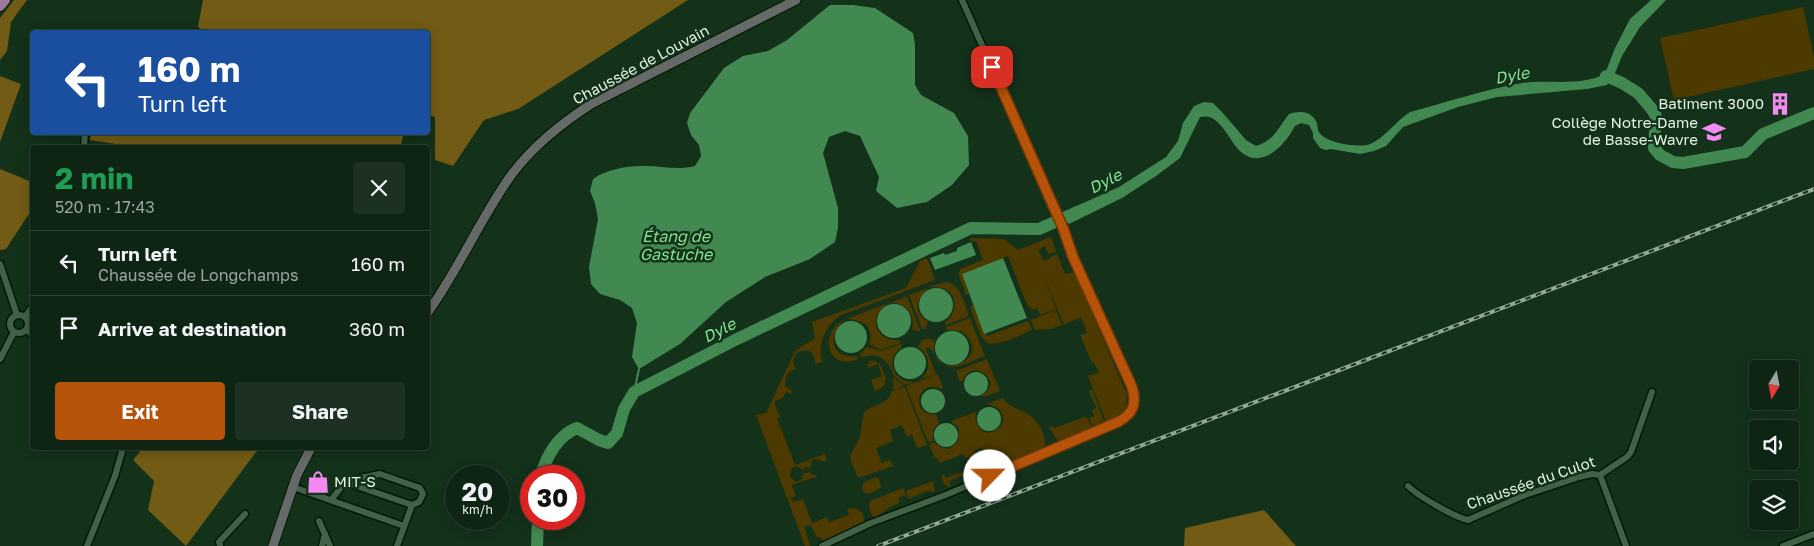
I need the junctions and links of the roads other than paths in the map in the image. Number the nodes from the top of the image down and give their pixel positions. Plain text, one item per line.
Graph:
1 (5, 0) edge
2 (796, 0) edge
3 (962, 0) edge
4 (0, 6) edge
5 (0, 264) edge
6 (430, 309) edge
7 (30, 310) edge
8 (17, 315) junction
9 (25, 317) junction
10 (27, 330) junction
11 (14, 332) junction
12 (30, 333) edge
13 (0, 359) edge
14 (1652, 392) dead end
15 (122, 450) edge
16 (310, 450) edge
17 (1600, 475) junction
18 (345, 482) junction
19 (1408, 486) dead end
20 (293, 487) junction
21 (332, 500) junction
22 (412, 505) junction
23 (246, 514) dead end
24 (319, 521) dead end
25 (404, 526) junction
26 (325, 534) junction
27 (1814, 534) edge
28 (87, 546) edge
29 (219, 546) edge
30 (272, 546) edge
31 (322, 546) edge
32 (330, 546) edge
33 (397, 546) edge
34 (822, 546) edge
35 (1626, 546) edge
36 (1783, 546) edge

1 - 4 highway
2 - 6 main road, Chaussée de Louvain
3 - 34 street
5 - 8 street
7 - 9 street
8 - 9 street
8 - 11 street
9 - 10 street
10 - 11 street
10 - 12 street
11 - 13 street
14 - 17 street, Chaussée du Culot
15 - 28 street
16 - 20 main road
17 - 19 street, Chaussée du Culot
17 - 35 street
18 - 21 street
18 - 22 street
18 - 22 street
20 - 21 street
20 - 30 main road
21 - 25 street
22 - 25 street
23 - 29 street
24 - 26 street
25 - 33 street
26 - 31 street
26 - 32 street
27 - 36 street

